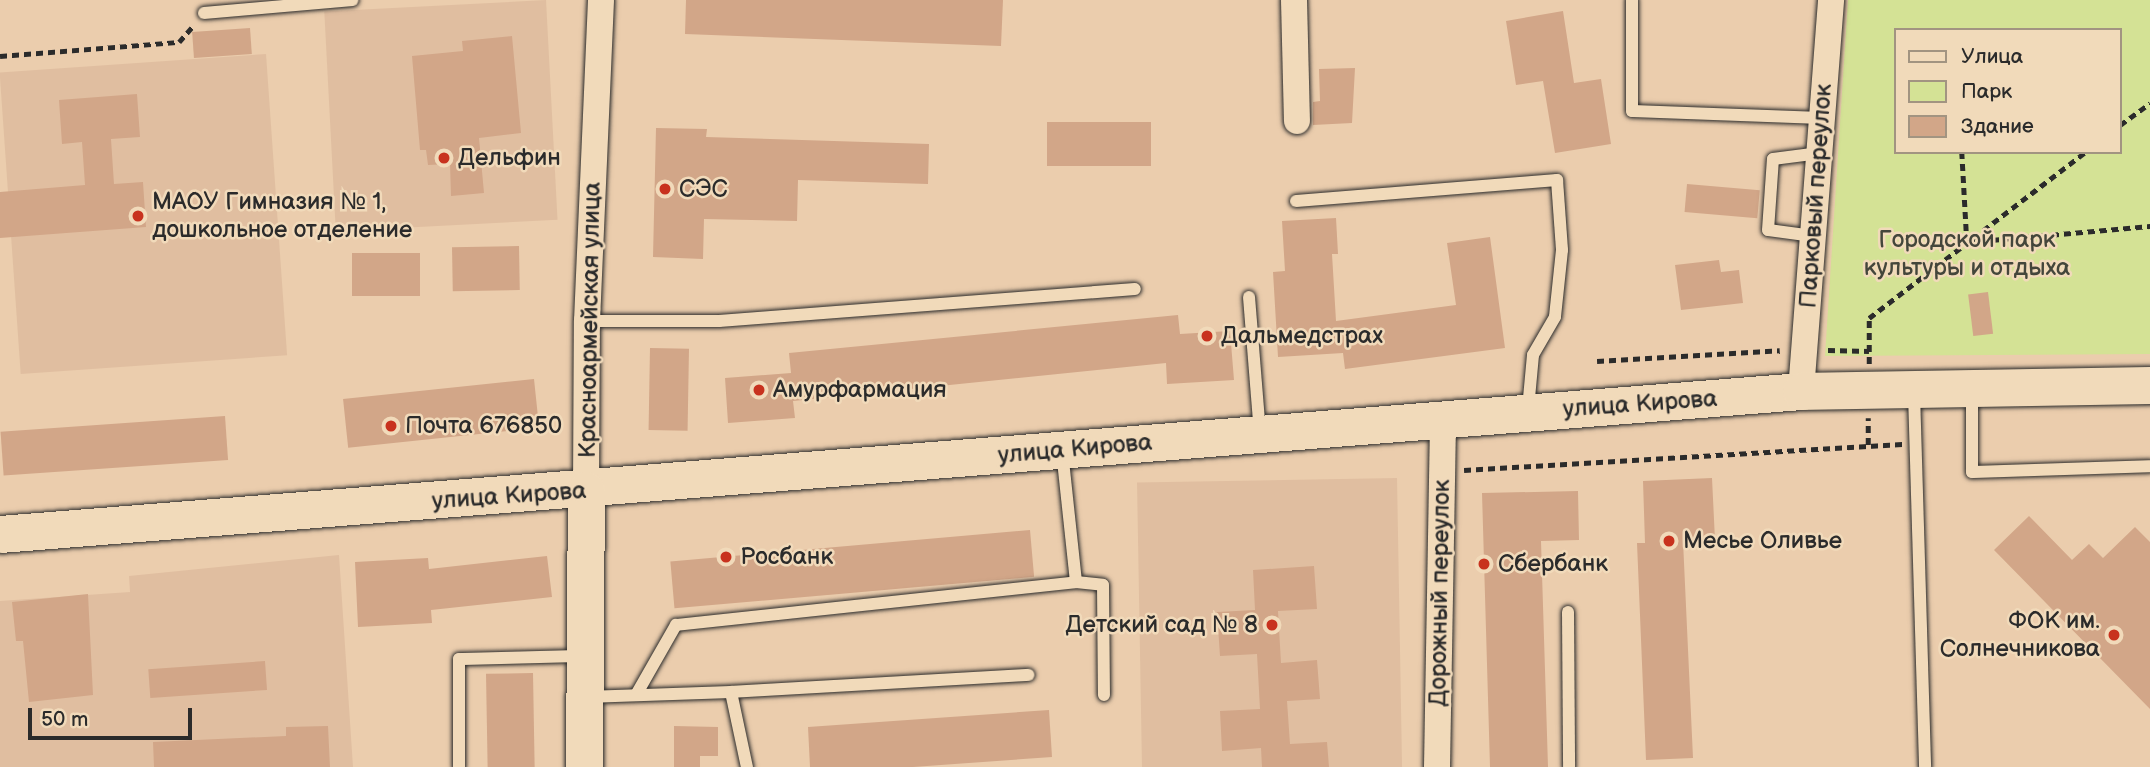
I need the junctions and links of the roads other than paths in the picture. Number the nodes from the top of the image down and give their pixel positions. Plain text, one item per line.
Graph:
1 (352, 0) edge
2 (601, 0) edge
3 (1294, 0) edge
4 (1632, 0) edge
5 (1831, 0) edge
6 (204, 13) road end
7 (1822, 118) junction
8 (1297, 121) dead end
9 (1820, 153) junction
10 (1296, 201) dead end
11 (1813, 236) junction
12 (1135, 289) dead end
13 (1249, 297) dead end
14 (587, 321) junction
15 (2150, 385) edge
16 (1972, 389) junction
17 (1914, 390) junction
18 (1801, 391) junction
19 (1527, 412) junction
20 (1443, 419) junction
21 (1260, 433) junction
22 (1062, 451) junction
23 (2150, 466) edge
24 (586, 490) junction
25 (0, 534) edge
26 (1076, 582) junction
27 (1568, 612) dead end
28 (586, 655) junction
29 (1029, 675) dead end
30 (731, 692) junction
31 (636, 695) junction
32 (1104, 695) dead end
33 (586, 697) junction
34 (459, 767) edge
35 (584, 767) edge
36 (747, 767) edge
37 (1437, 767) edge
38 (1569, 767) edge
39 (1925, 767) edge

1 - 6 lane
2 - 14 street, Красноармейская улица
3 - 8 street
4 - 7 lane
5 - 7 street, Парковый переулок
7 - 9 street, Парковый переулок
9 - 11 street, Парковый переулок
9 - 11 lane
10 - 19 lane
11 - 18 street, Парковый переулок
12 - 14 lane
13 - 21 lane
14 - 24 street, Красноармейская улица
15 - 16 main road, улица Кирова
16 - 17 main road, улица Кирова
16 - 23 lane
17 - 18 main road, улица Кирова
17 - 39 lane
18 - 19 main road, улица Кирова
19 - 20 main road, улица Кирова
20 - 21 main road, улица Кирова
20 - 37 street, Дорожный переулок
21 - 22 main road, улица Кирова
22 - 24 main road, улица Кирова
22 - 26 lane
24 - 25 main road, улица Кирова
24 - 28 main road, Красноармейская улица
26 - 31 lane
26 - 32 lane
27 - 38 lane
28 - 33 main road, Красноармейская улица
28 - 34 lane
29 - 30 lane
30 - 31 lane
30 - 36 lane
31 - 33 lane
33 - 35 main road, Красноармейская улица

